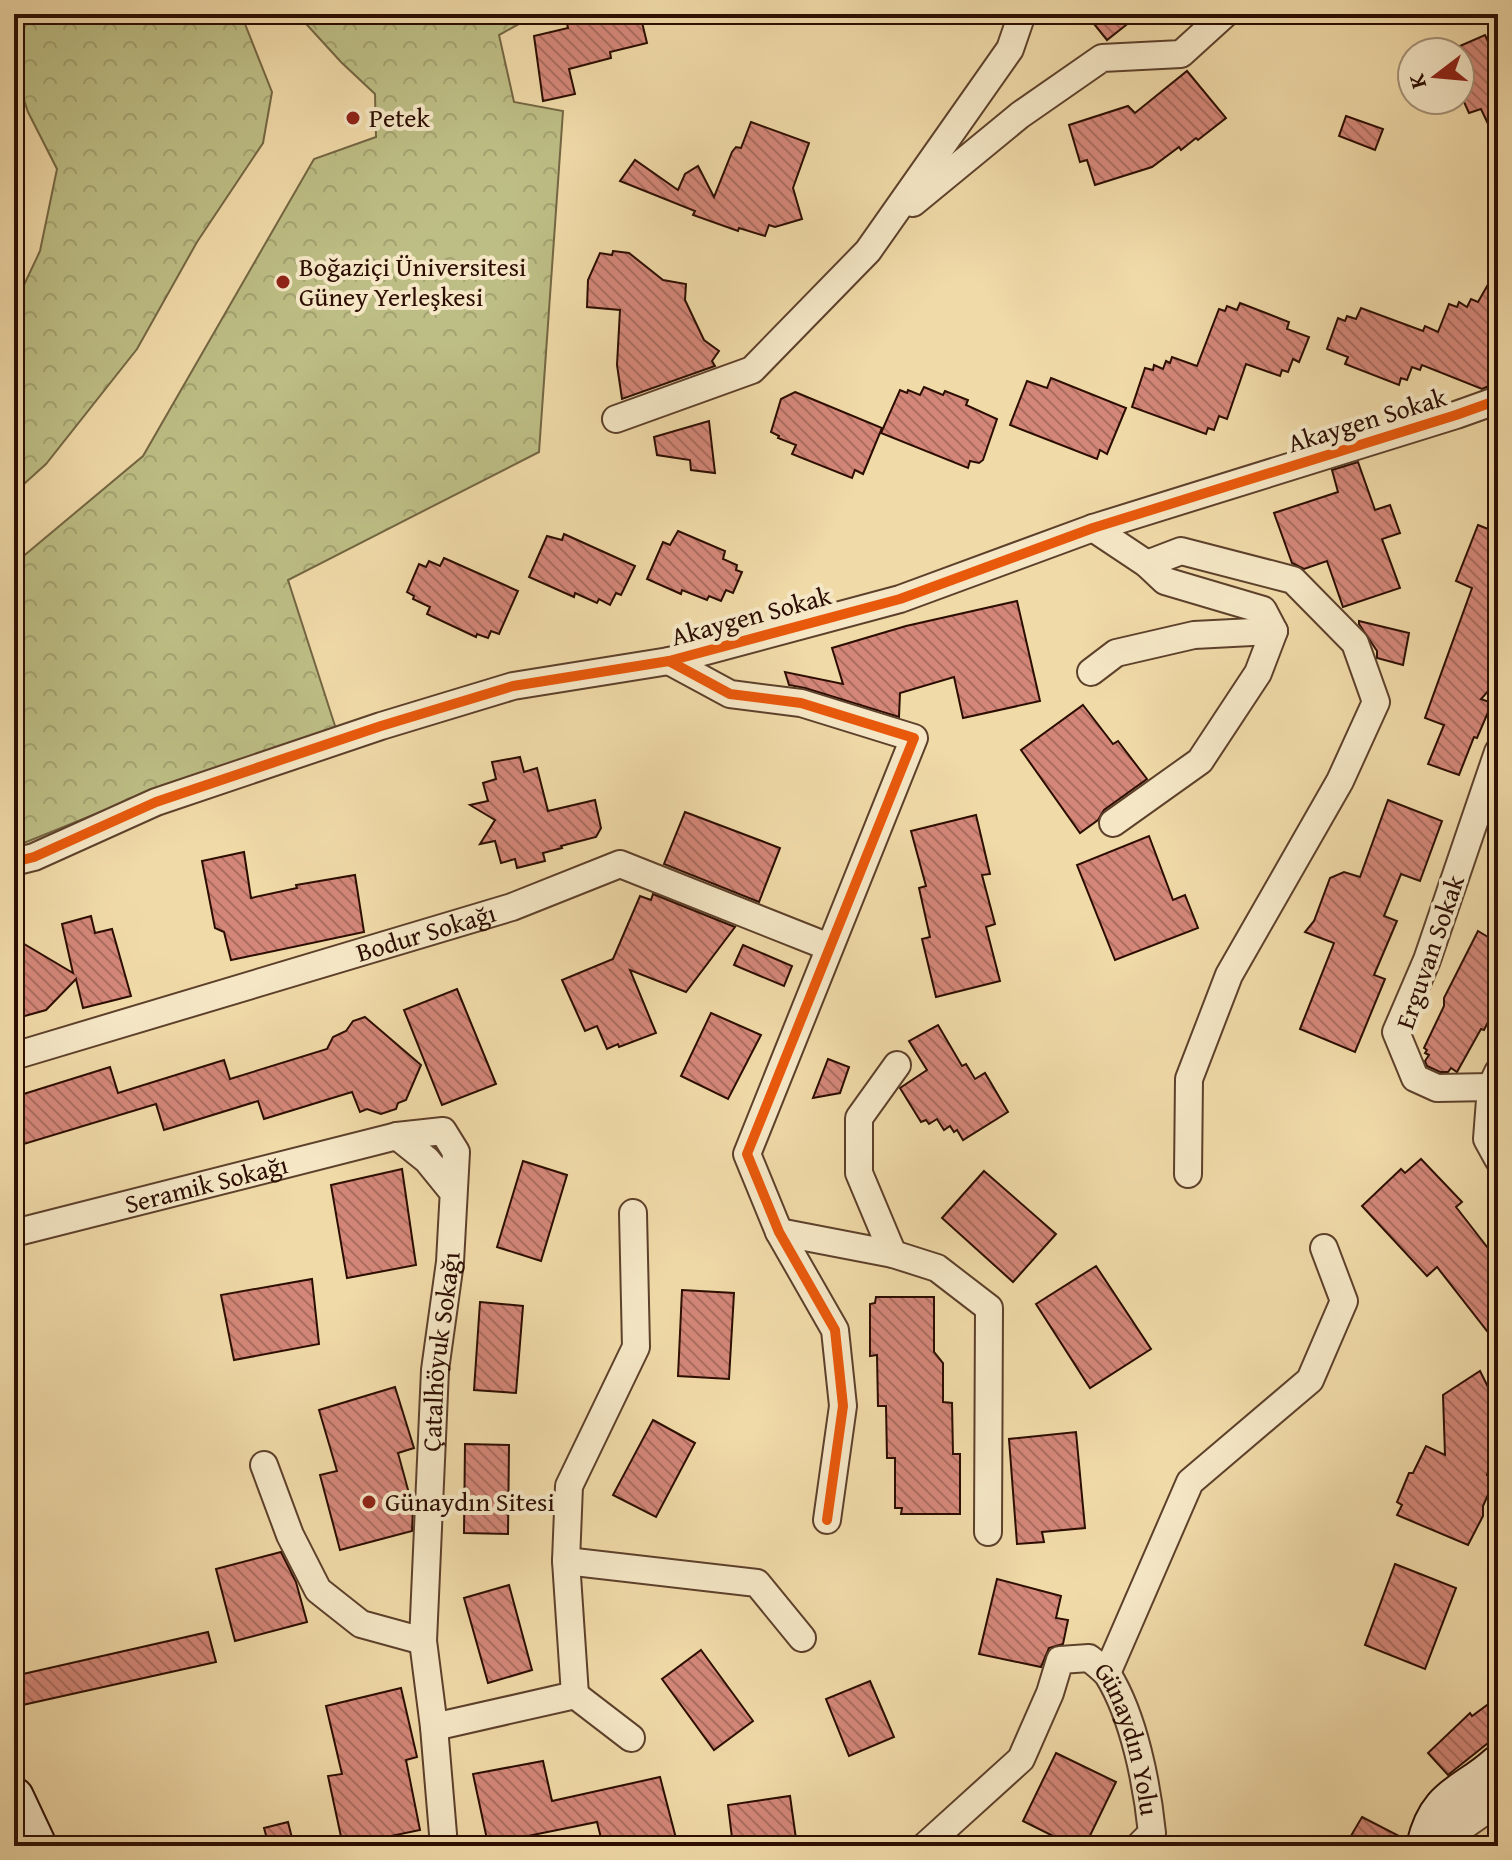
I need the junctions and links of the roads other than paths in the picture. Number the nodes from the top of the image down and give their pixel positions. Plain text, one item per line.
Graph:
1 (1022, 14) edge
2 (1225, 14) edge
3 (886, 226) junction
4 (1498, 400) edge
5 (616, 419) dead end
6 (1093, 528) junction
7 (1147, 564) junction
8 (1274, 631) junction
9 (669, 661) junction
10 (1091, 672) dead end
11 (1498, 752) edge
12 (1113, 823) dead end
13 (14, 862) edge
14 (829, 947) junction
15 (14, 1056) edge
16 (897, 1065) dead end
17 (1496, 1083) edge
18 (1498, 1159) edge
19 (1188, 1174) dead end
20 (453, 1192) joint
21 (633, 1213) dead end
22 (14, 1231) edge
23 (779, 1232) junction
24 (1324, 1248) dead end
25 (893, 1254) junction
26 (264, 1465) dead end
27 (827, 1520) dead end
28 (988, 1532) dead end
29 (566, 1561) junction
30 (802, 1638) dead end
31 (423, 1641) junction
32 (1107, 1673) junction
33 (575, 1695) junction
34 (434, 1727) junction
35 (631, 1738) dead end
36 (1498, 1765) edge
37 (14, 1797) edge
38 (1498, 1802) edge
39 (37, 1846) edge
40 (444, 1846) edge
41 (925, 1846) edge
42 (1139, 1846) edge
43 (1426, 1846) edge
44 (1435, 1846) edge

1 - 3 street
2 - 3 street
3 - 5 street
4 - 6 street, Akaygen Sokak
6 - 7 street
6 - 9 street, Akaygen Sokak
7 - 8 street
7 - 19 street
8 - 10 street
8 - 12 street
9 - 13 street, Akaygen Sokak
9 - 14 street
11 - 17 street, Erguvan Sokak
14 - 15 street, Bodur Sokağı
14 - 23 street
16 - 25 street
17 - 18 street
20 - 22 street, Seramik Sokağı
20 - 31 street, Çatalhöyuk Sokağı
21 - 29 street
23 - 25 street
23 - 27 street
24 - 32 street
25 - 28 street
26 - 31 street
29 - 30 street
29 - 33 street
31 - 34 street, Çatalhöyuk Sokağı
32 - 41 street, Günaydın Yolu
32 - 42 street, Günaydın Yolu
33 - 34 street
33 - 35 street
34 - 40 street, Çatalhöyuk Sokağı
36 - 43 street
37 - 39 street
38 - 44 street

